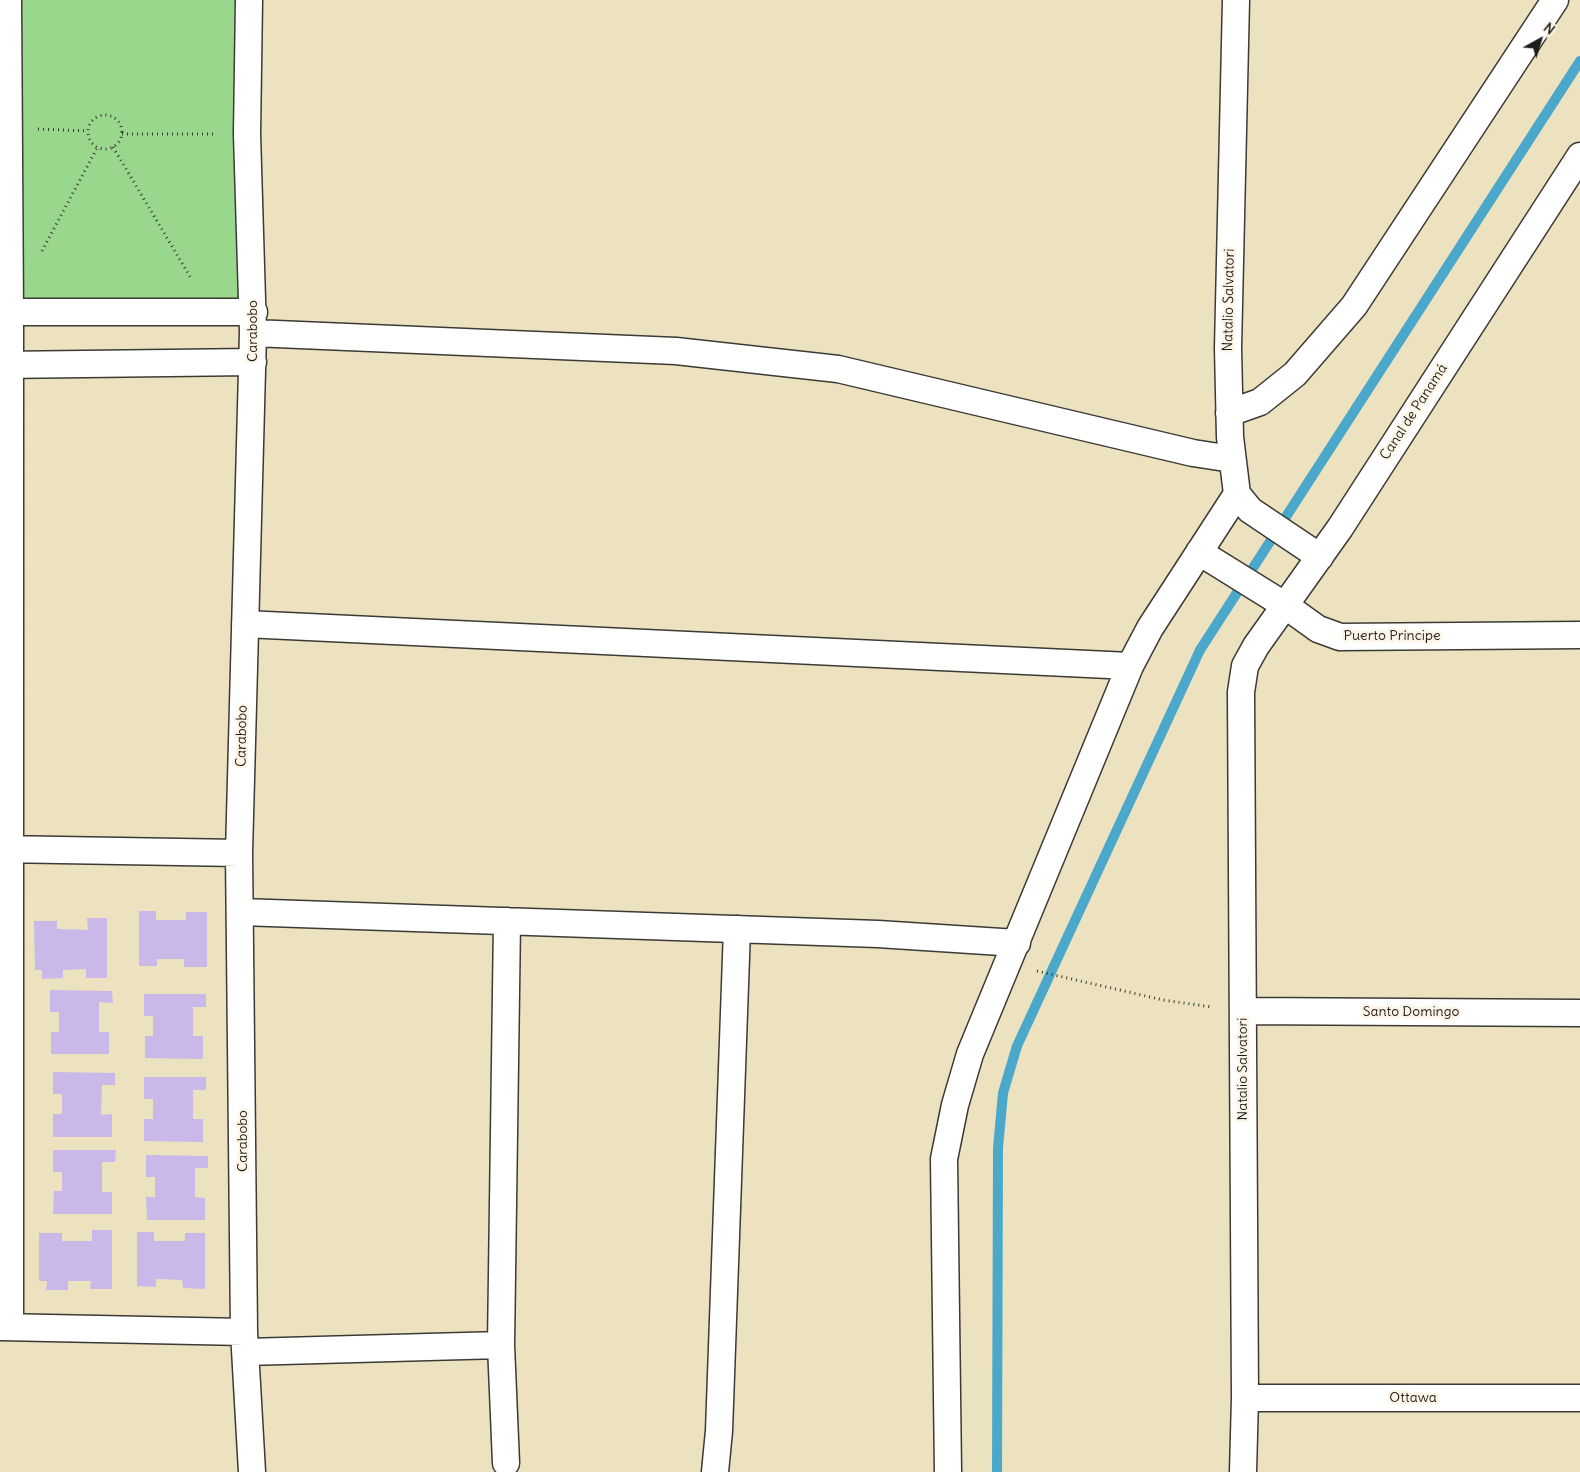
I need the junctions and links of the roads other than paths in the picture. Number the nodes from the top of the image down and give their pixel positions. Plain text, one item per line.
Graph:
1 (8, 0) edge
2 (249, 0) edge
3 (1236, 0) edge
4 (1554, 0) edge
5 (1580, 156) edge
6 (5, 312) edge
7 (253, 323) junction
8 (253, 362) junction
9 (5, 365) edge
10 (1229, 413) junction
11 (1232, 459) junction
12 (1237, 494) junction
13 (1199, 552) junction
14 (1320, 557) junction
15 (1286, 606) junction
16 (245, 624) junction
17 (1580, 635) edge
18 (1130, 666) junction
19 (1245, 666) joint
20 (5, 848) edge
21 (240, 853) junction
22 (241, 912) junction
23 (507, 921) junction
24 (737, 929) junction
25 (1016, 943) junction
26 (1243, 1011) junction
27 (1580, 1013) edge
28 (5, 1327) edge
29 (245, 1342) junction
30 (501, 1345) junction
31 (1245, 1398) junction
32 (1580, 1398) edge
33 (506, 1463) dead end
34 (252, 1472) edge
35 (716, 1472) edge
36 (948, 1472) edge
37 (1243, 1472) edge

1 - 6 street
2 - 7 street, Carabobo
3 - 10 street, Natalio Salvatori
4 - 10 street
5 - 14 street, Canal de Panamá
6 - 7 street
6 - 9 street
7 - 8 street, Carabobo
7 - 11 street
8 - 9 street
8 - 16 street, Carabobo
9 - 20 street
10 - 11 street, Natalio Salvatori
11 - 12 street, Natalio Salvatori
12 - 13 street
12 - 14 street
13 - 15 street, Puerto Príncipe
13 - 18 street
14 - 15 street, Canal de Panamá
15 - 17 street, Puerto Príncipe
15 - 19 street, Canal de Panamá
16 - 18 street
16 - 21 street, Carabobo
18 - 25 street
19 - 26 street, Natalio Salvatori
20 - 21 street
20 - 28 street
21 - 22 street, Carabobo
22 - 23 street
22 - 29 street, Carabobo
23 - 24 street
23 - 30 street
24 - 25 street
24 - 35 street
25 - 36 street
26 - 27 street, Santo Domingo
26 - 31 street, Natalio Salvatori
28 - 29 street
29 - 30 street
29 - 34 street, Carabobo
30 - 33 street
31 - 32 street, Ottawa
31 - 37 street, Natalio Salvatori

